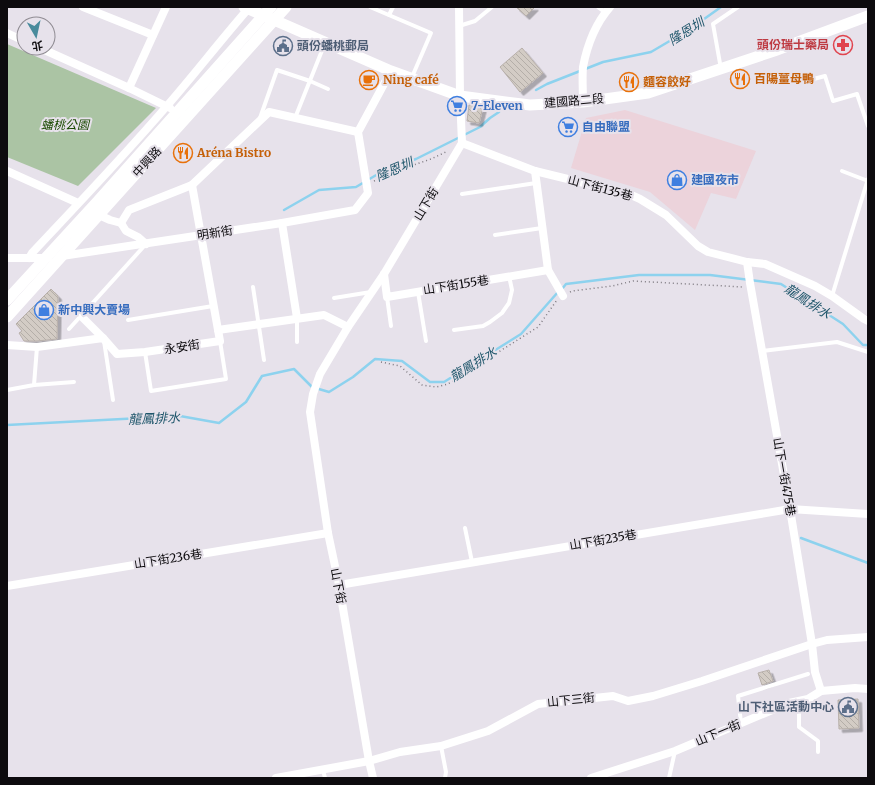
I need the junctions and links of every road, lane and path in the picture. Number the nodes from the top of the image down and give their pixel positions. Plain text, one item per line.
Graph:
1 (83, 7) edge
2 (166, 7) edge
3 (286, 7) edge
4 (370, 7) edge
5 (393, 7) edge
6 (459, 7) edge
7 (492, 7) edge
8 (738, 7) edge
9 (247, 8) edge
10 (605, 9) edge
11 (267, 11) edge
12 (389, 15) junction
13 (868, 16) edge
14 (274, 20) junction
15 (459, 26) junction
16 (153, 35) junction
17 (325, 42) junction
18 (56, 55) edge
19 (721, 69) junction
20 (391, 71) junction
21 (412, 78) junction
22 (810, 80) dead end
23 (310, 81) junction
24 (129, 88) junction
25 (328, 89) dead end
26 (460, 96) junction
27 (583, 102) junction
28 (167, 106) junction
29 (178, 112) junction
30 (295, 118) junction
31 (258, 123) junction
32 (868, 126) edge
33 (358, 132) junction
34 (462, 139) junction
35 (7, 171) edge
36 (535, 171) junction
37 (842, 171) dead end
38 (868, 180) edge
39 (366, 181) junction
40 (537, 182) junction
41 (192, 185) junction
42 (462, 194) dead end
43 (78, 203) junction
44 (99, 215) junction
45 (121, 223) junction
46 (282, 223) junction
47 (542, 228) junction
48 (202, 235) junction
49 (495, 235) dead end
50 (146, 244) junction
51 (54, 257) junction
52 (7, 258) edge
53 (29, 258) junction
54 (748, 266) junction
55 (548, 270) junction
56 (384, 274) junction
57 (509, 276) junction
58 (750, 285) junction
59 (253, 287) dead end
60 (371, 292) junction
61 (418, 292) junction
62 (562, 295) junction
63 (832, 296) junction
64 (387, 297) junction
65 (334, 298) dead end
66 (7, 300) edge
67 (214, 306) junction
68 (81, 316) junction
69 (7, 317) edge
70 (297, 318) junction
71 (128, 320) dead end
72 (868, 321) edge
73 (259, 324) junction
74 (348, 326) junction
75 (391, 326) dead end
76 (69, 329) dead end
77 (218, 330) junction
78 (454, 330) dead end
79 (103, 338) junction
80 (220, 341) junction
81 (426, 341) dead end
82 (297, 342) dead end
83 (7, 345) edge
84 (37, 347) junction
85 (762, 351) junction
86 (145, 352) junction
87 (868, 352) edge
88 (264, 360) dead end
89 (381, 362) dead end
90 (74, 382) dead end
91 (34, 385) junction
92 (7, 390) edge
93 (113, 400) dead end
94 (790, 508) junction
95 (868, 514) edge
96 (465, 528) dead end
97 (328, 533) junction
98 (472, 562) junction
99 (338, 585) junction
100 (7, 586) edge
101 (868, 637) edge
102 (812, 644) junction
103 (808, 674) dead end
104 (868, 689) edge
105 (821, 691) junction
106 (799, 701) junction
107 (741, 723) junction
108 (441, 746) junction
109 (675, 751) junction
110 (818, 752) dead end
111 (369, 761) junction
112 (323, 769) junction
113 (276, 778) edge
114 (325, 778) edge
115 (372, 778) edge
116 (445, 778) edge
117 (591, 778) edge
118 (669, 778) edge

1 - 16 street
2 - 16 street
3 - 14 street, 中興路
4 - 12 lane
5 - 12 lane
6 - 15 street
7 - 15 lane
8 - 19 lane
9 - 11 street, 建國路二段
9 - 28 street
10 - 27 street
11 - 14 street, 建國路二段
11 - 29 street, 中興路
12 - 21 lane
13 - 19 street, 建國路二段
14 - 17 street, 建國路二段
14 - 44 street, 中興路
15 - 26 street
16 - 24 street
17 - 20 street, 建國路二段
17 - 23 lane
18 - 24 street
19 - 27 street, 建國路二段
20 - 21 street, 建國路二段
20 - 33 street
21 - 26 street, 建國路二段
22 - 32 lane
23 - 25 lane
23 - 30 lane
23 - 31 lane
24 - 28 street
26 - 27 street, 建國路二段
26 - 34 street
28 - 29 street
28 - 43 street
29 - 51 street, 中興路
30 - 31 street
30 - 33 street
31 - 41 street
33 - 39 street
34 - 36 street, 山下街135巷
34 - 39 path
34 - 56 street, 山下街
35 - 43 street
36 - 40 street
36 - 54 street, 山下街135巷
37 - 38 lane
38 - 63 lane
39 - 46 street, 明新街
40 - 42 lane
40 - 47 street
41 - 45 street
41 - 48 street
43 - 53 street
44 - 45 street
44 - 51 street, 中興路
45 - 50 street
46 - 48 street, 明新街
46 - 70 street
47 - 49 lane
47 - 55 street
48 - 50 street, 明新街
48 - 67 street
50 - 51 street, 明新街
50 - 68 lane
51 - 53 street, 明新街
51 - 66 street, 中興路
51 - 69 street, 中興路
52 - 53 street, 明新街
54 - 58 street, 山下一街475巷
54 - 63 street, 山下街135巷
55 - 57 street, 山下街155巷
55 - 62 street
56 - 60 street, 山下街
56 - 64 street
57 - 61 street, 山下街155巷
57 - 78 lane
58 - 62 path
58 - 85 street, 山下一街475巷
59 - 73 lane
60 - 65 lane
60 - 74 street, 山下街
61 - 64 street, 山下街155巷
61 - 81 lane
62 - 89 path
63 - 72 street, 山下街135巷
64 - 75 lane
67 - 71 lane
67 - 77 street
68 - 76 lane
68 - 79 street
70 - 73 street
70 - 74 street
70 - 82 lane
73 - 77 street
73 - 88 lane
74 - 97 street, 山下街
77 - 80 street
79 - 84 street
79 - 86 street, 永安街
79 - 93 lane
80 - 86 street, 永安街
80 - 86 lane
83 - 84 street
84 - 91 lane
85 - 87 lane
85 - 94 street, 山下一街475巷
90 - 91 lane
91 - 92 lane
94 - 95 street, 山下街235巷
94 - 98 street, 山下街235巷
94 - 102 street, 山下一街475巷
96 - 98 lane
97 - 99 street, 山下街
97 - 100 street, 山下街236巷
98 - 99 street, 山下街235巷
99 - 111 street, 山下街
101 - 102 street, 山下三街
102 - 105 street, 山下一街475巷
102 - 108 street, 山下三街
103 - 107 lane
104 - 105 street, 山下一街
105 - 106 street, 山下一街
106 - 107 street, 山下一街
106 - 110 lane
107 - 109 street, 山下一街
108 - 111 street, 山下三街
108 - 116 lane
109 - 117 street, 山下一街
109 - 118 lane
111 - 112 street, 山下三街
111 - 115 street, 山下街
112 - 113 street, 山下三街
112 - 114 lane

